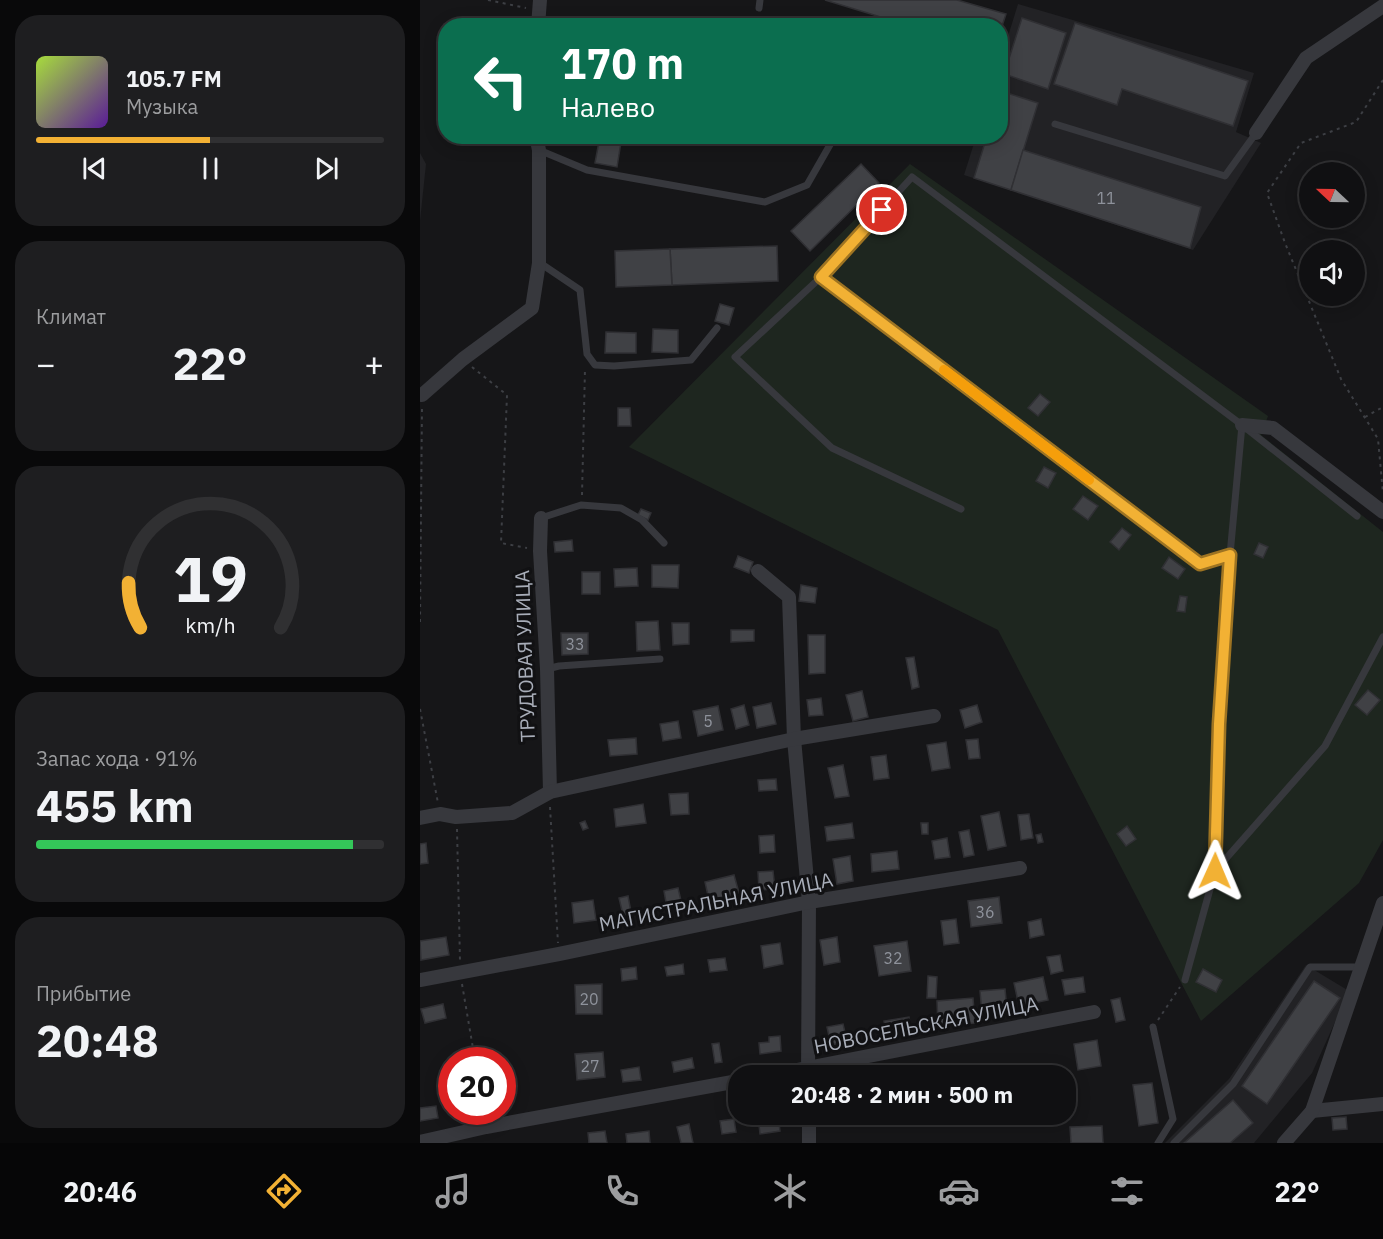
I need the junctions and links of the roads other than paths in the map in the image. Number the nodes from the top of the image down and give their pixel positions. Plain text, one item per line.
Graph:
1 (1383, 6) edge
2 (1056, 124) dead end
3 (1256, 133) joint
4 (538, 144) edge
5 (540, 144) edge
6 (830, 144) edge
7 (539, 263) junction
8 (821, 277) junction
9 (717, 327) dead end
10 (422, 394) road end
11 (1242, 425) junction
12 (961, 509) dead end
13 (1383, 512) edge
14 (1357, 516) dead end
15 (541, 518) joint
16 (664, 543) dead end
17 (1230, 555) junction
18 (758, 572) dead end
19 (1383, 637) edge
20 (660, 659) dead end
21 (547, 669) junction
22 (934, 716) dead end
23 (794, 739) junction
24 (550, 792) junction
25 (420, 818) edge
26 (1020, 868) dead end
27 (1215, 871) junction
28 (809, 902) junction
29 (1383, 903) edge
30 (1362, 967) junction
31 (420, 980) edge
32 (1185, 980) road end
33 (1094, 1012) dead end
34 (1153, 1027) road end
35 (808, 1065) edge
36 (841, 1065) edge
37 (728, 1083) edge
38 (1383, 1104) edge
39 (1312, 1111) junction
40 (809, 1125) edge
41 (420, 1142) edge
42 (809, 1143) edge
43 (1158, 1143) edge
44 (1174, 1143) edge
45 (1284, 1143) edge

1 - 3 street
2 - 3 lane
4 - 7 street
5 - 6 lane
7 - 9 lane
7 - 10 street
8 - 11 lane
8 - 12 lane
8 - 17 lane
11 - 13 street
11 - 14 lane
11 - 17 lane
15 - 16 lane
15 - 21 street, ТРУДОВАЯ УЛИЦА
17 - 27 lane
18 - 23 street
19 - 27 lane
20 - 21 lane
21 - 24 street, ТРУДОВАЯ УЛИЦА
22 - 23 street
23 - 24 street
23 - 28 street
24 - 25 street
26 - 28 street, МАГИСТРАЛЬНАЯ УЛИЦА
27 - 32 lane
28 - 31 street, МАГИСТРАЛЬНАЯ УЛИЦА
28 - 35 street
29 - 30 street
30 - 39 street
30 - 44 lane
33 - 36 street, НОВОСЕЛЬСКАЯ УЛИЦА
34 - 43 lane
37 - 41 street
38 - 39 street
39 - 45 street
40 - 42 street

